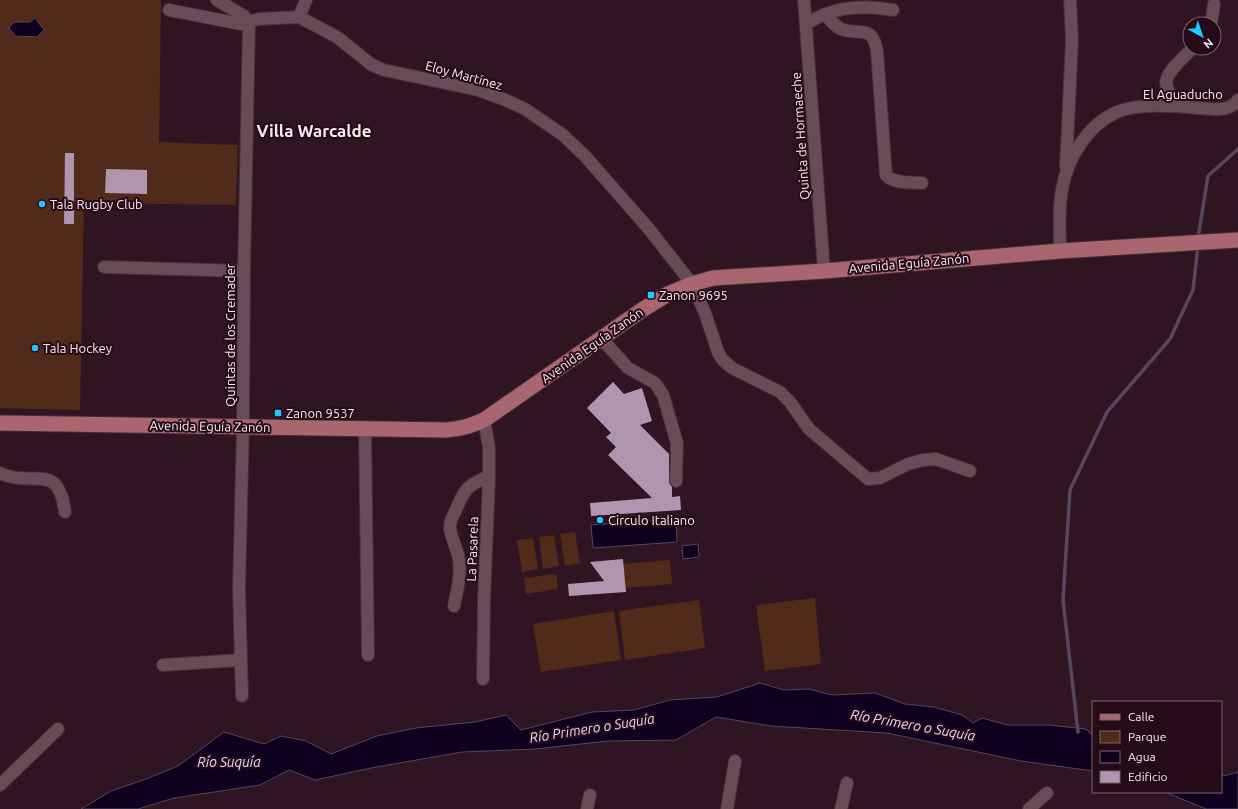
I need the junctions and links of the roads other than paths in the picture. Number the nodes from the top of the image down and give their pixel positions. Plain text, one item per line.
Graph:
1 (217, 0) edge
2 (306, 0) edge
3 (804, 0) edge
4 (1070, 0) edge
5 (1214, 4) dead end
6 (169, 10) dead end
7 (893, 10) dead end
8 (825, 14) junction
9 (1212, 16) edge
10 (300, 17) junction
11 (249, 23) junction
12 (806, 24) junction
13 (1185, 56) edge
14 (1238, 100) edge
15 (1176, 106) junction
16 (1066, 175) junction
17 (922, 183) dead end
18 (1238, 240) edge
19 (1060, 251) junction
20 (104, 267) dead end
21 (244, 271) junction
22 (824, 271) junction
23 (692, 284) junction
24 (601, 338) junction
25 (484, 420) junction
26 (0, 422) edge
27 (243, 426) junction
28 (365, 429) junction
29 (970, 470) dead end
30 (0, 473) edge
31 (489, 476) junction
32 (676, 481) dead end
33 (65, 512) dead end
34 (454, 606) dead end
35 (368, 655) dead end
36 (241, 660) junction
37 (163, 665) dead end
38 (483, 679) dead end
39 (242, 696) dead end
40 (58, 729) dead end
41 (735, 761) dead end
42 (847, 783) dead end
43 (0, 785) edge
44 (1047, 793) dead end
45 (590, 795) dead end
46 (587, 809) edge
47 (727, 809) edge
48 (841, 809) edge
49 (1029, 809) edge

1 - 11 street
2 - 10 street
3 - 12 street, Quinta de Hormaeche
4 - 16 street
5 - 9 street
6 - 11 street
7 - 8 street
8 - 12 street
8 - 17 street
10 - 11 street
10 - 23 street, Eloy Martínez
11 - 21 street, Quintas de los Cremader
12 - 22 street, Quinta de Hormaeche
13 - 15 street
14 - 15 street, El Aguaducho
15 - 16 street, El Aguaducho
16 - 19 street, El Aguaducho
18 - 19 main road, Avenida Eguía Zanón
19 - 22 main road, Avenida Eguía Zanón
20 - 21 street
21 - 27 street, Quintas de los Cremader
22 - 23 main road, Avenida Eguía Zanón
23 - 24 main road, Avenida Eguía Zanón
23 - 29 street, Eloy Martínez
24 - 25 main road, Avenida Eguía Zanón
24 - 32 street
25 - 28 main road, Avenida Eguía Zanón
25 - 31 street, La Pasarela
26 - 27 main road, Avenida Eguía Zanón
27 - 28 main road, Avenida Eguía Zanón
27 - 36 street, Quintas de los Cremader
28 - 35 street
30 - 33 street
31 - 34 street
31 - 38 street, La Pasarela
36 - 37 street
36 - 39 street, Quintas de los Cremader
40 - 43 street
41 - 47 street
42 - 48 street
44 - 49 street
45 - 46 street

